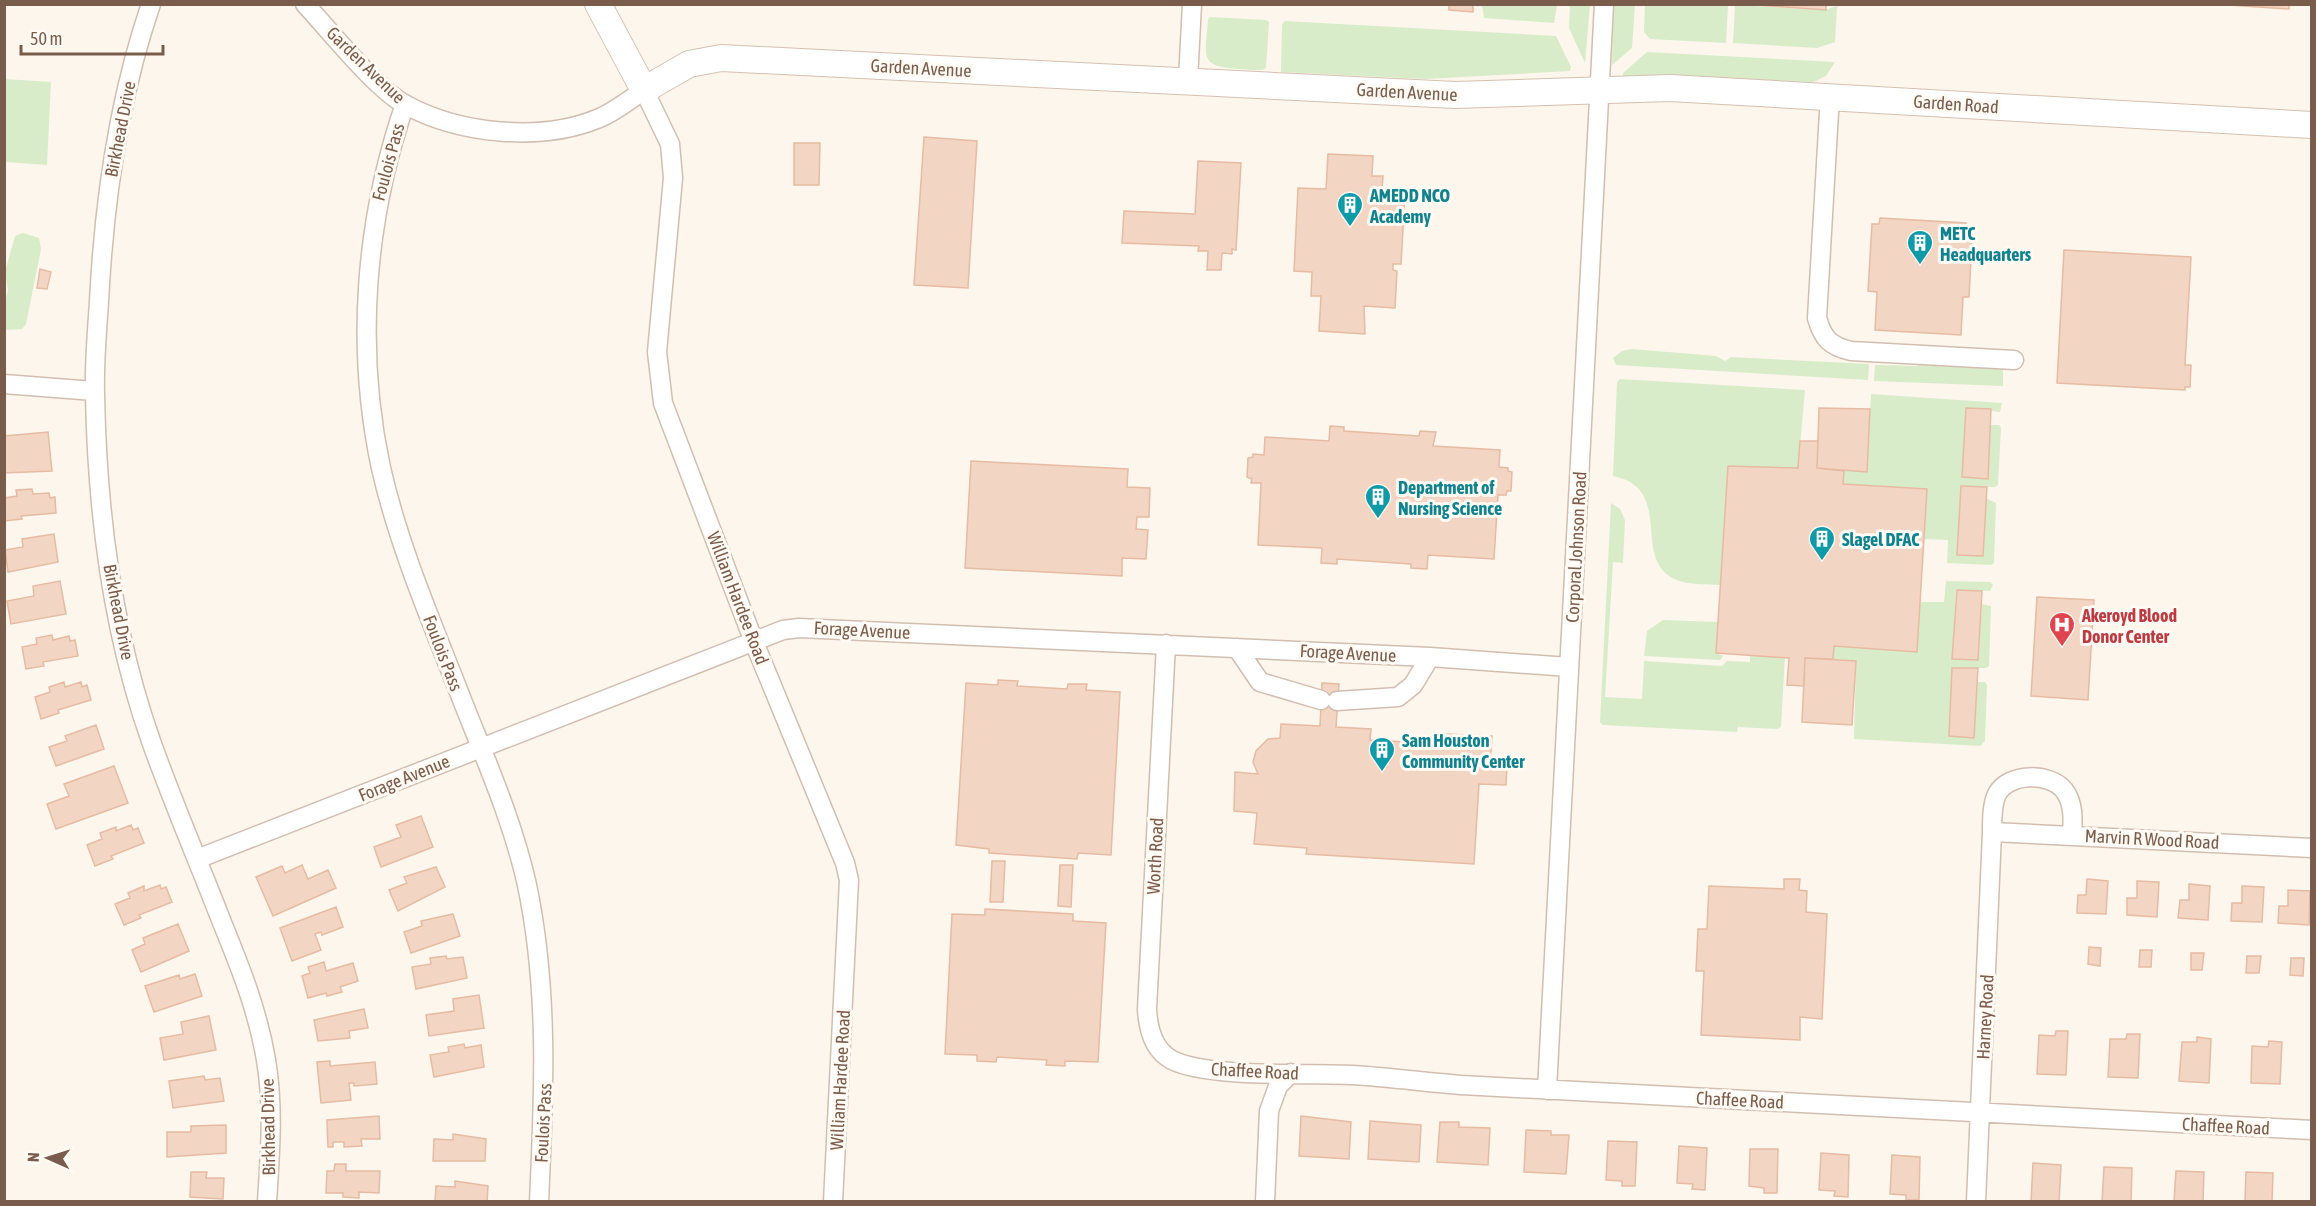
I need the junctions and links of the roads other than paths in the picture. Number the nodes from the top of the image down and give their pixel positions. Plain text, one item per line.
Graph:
1 (151, 4) edge
2 (305, 4) edge
3 (598, 4) edge
4 (1192, 4) edge
5 (1604, 4) edge
6 (1188, 81) junction
7 (644, 90) junction
8 (1600, 91) junction
9 (1830, 95) junction
10 (405, 104) junction
11 (2312, 125) edge
12 (2014, 360) dead end
13 (4, 384) edge
14 (94, 391) junction
15 (754, 642) junction
16 (1166, 644) junction
17 (1237, 648) junction
18 (1430, 657) junction
19 (1569, 667) junction
20 (480, 748) junction
21 (1992, 831) junction
22 (2072, 836) junction
23 (2312, 848) edge
24 (197, 859) junction
25 (1171, 1059) joint
26 (1291, 1073) junction
27 (1547, 1090) junction
28 (1980, 1113) junction
29 (2312, 1130) edge
30 (267, 1202) edge
31 (539, 1202) edge
32 (833, 1202) edge
33 (1265, 1202) edge
34 (1976, 1202) edge

1 - 14 street, Birkhead Drive
2 - 10 street, Garden Avenue
3 - 7 street, William Hardee Road
4 - 6 street
5 - 8 street, Corporal Johnson Road
6 - 7 street, Garden Avenue
6 - 8 street, Garden Avenue
7 - 10 street, Garden Avenue
7 - 15 street, William Hardee Road
8 - 9 street, Garden Road
8 - 19 street, Corporal Johnson Road
9 - 11 street, Garden Road
9 - 12 street
10 - 20 street, Foulois Pass
13 - 14 street
14 - 24 street, Birkhead Drive
15 - 16 street, Forage Avenue
15 - 20 street, Forage Avenue
15 - 32 street, William Hardee Road
16 - 17 street, Forage Avenue
16 - 25 street, Worth Road
17 - 18 street, Forage Avenue
17 - 18 street
18 - 19 street, Forage Avenue
19 - 27 street, Corporal Johnson Road
20 - 24 street, Forage Avenue
20 - 31 street, Foulois Pass
21 - 22 street, Marvin R Wood Road
21 - 22 street, Harney Road
21 - 28 street, Harney Road
22 - 23 street, Marvin R Wood Road
24 - 30 street, Birkhead Drive
25 - 26 street, Chaffee Road
26 - 27 street, Chaffee Road
26 - 33 street
27 - 28 street, Chaffee Road
28 - 29 street, Chaffee Road
28 - 34 street, Harney Road

